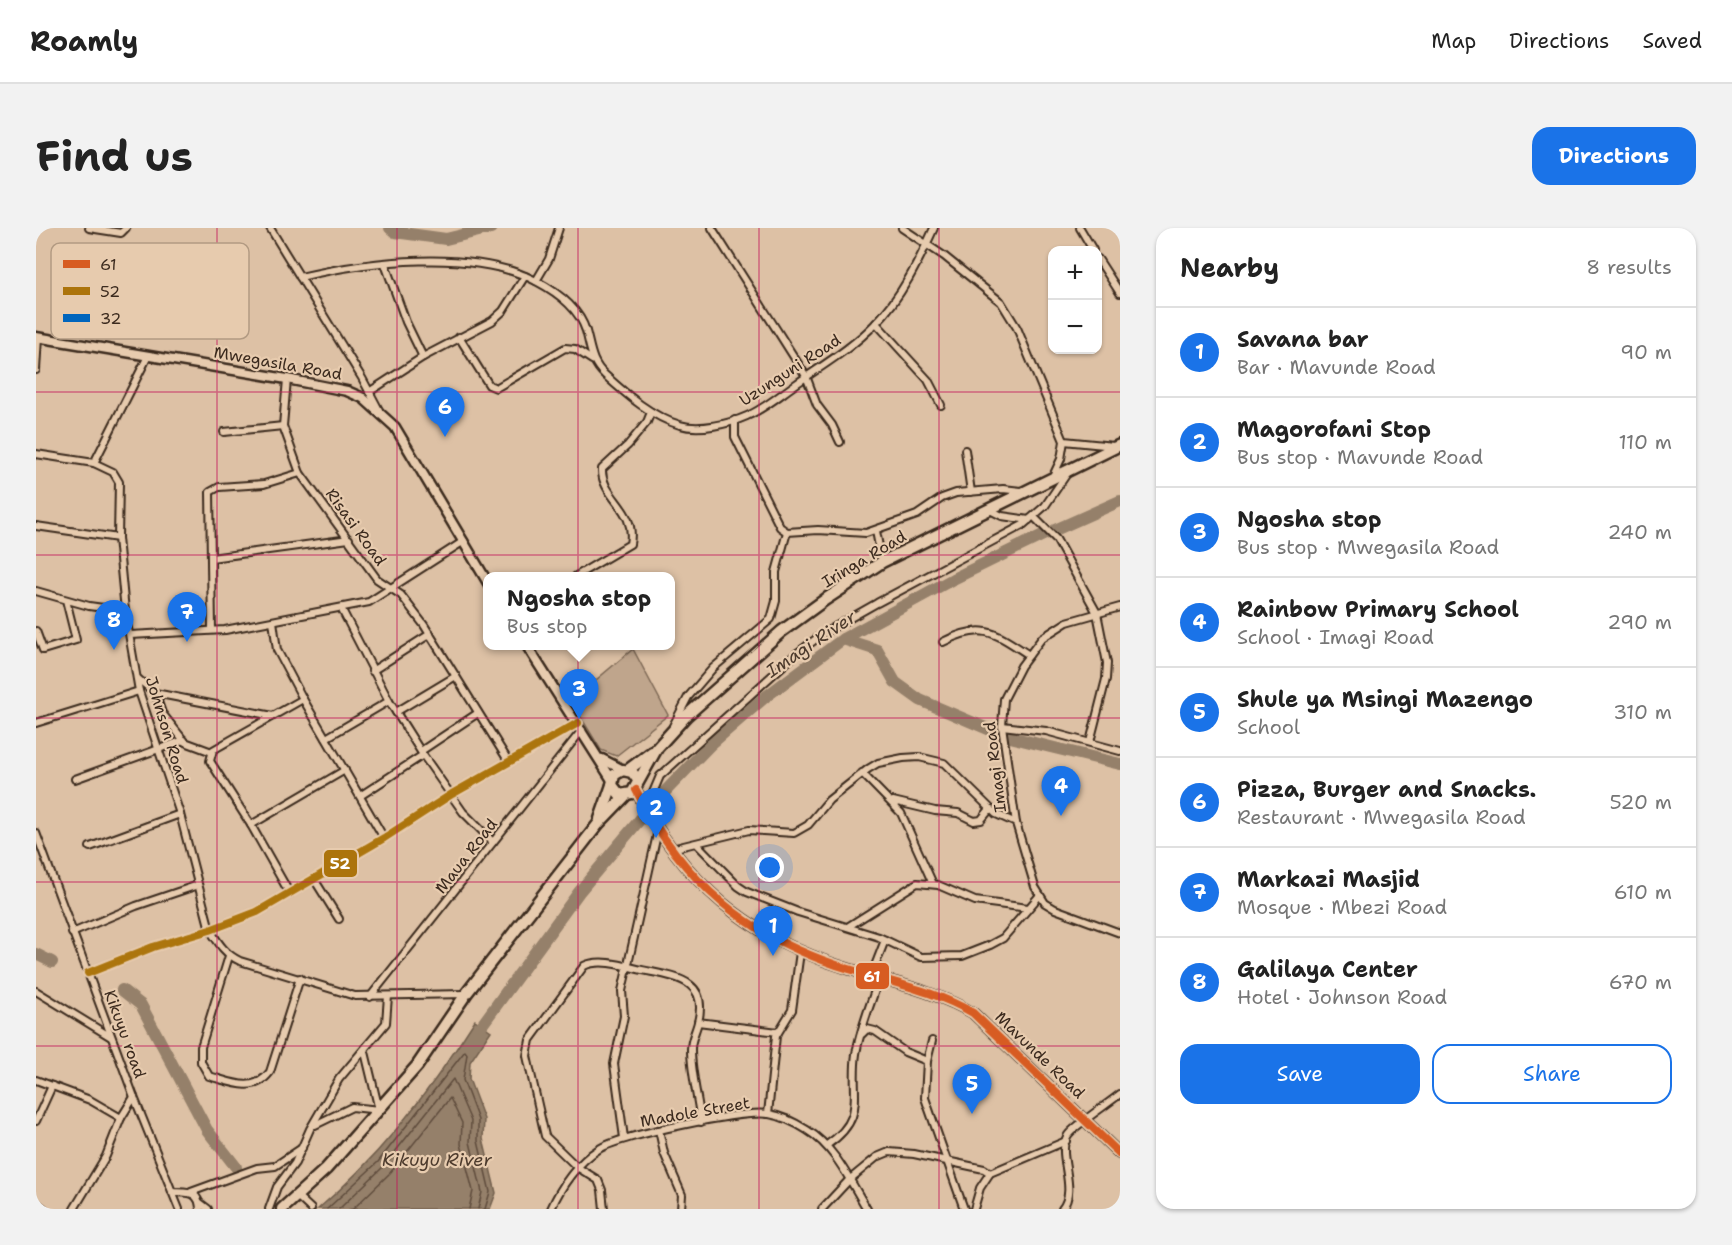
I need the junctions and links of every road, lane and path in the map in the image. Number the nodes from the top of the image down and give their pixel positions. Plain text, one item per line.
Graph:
1 (89, 228) edge
2 (126, 228) edge
3 (270, 228) edge
4 (559, 228) edge
5 (712, 228) edge
6 (902, 228) edge
7 (934, 228) edge
8 (1080, 228) edge
9 (927, 244) junction
10 (1091, 246) edge
11 (385, 264) junction
12 (1102, 265) edge
13 (525, 276) junction
14 (300, 277) junction
15 (536, 281) junction
16 (1120, 293) edge
17 (876, 323) junction
18 (37, 337) edge
19 (459, 337) junction
20 (148, 356) junction
21 (423, 357) junction
22 (592, 360) junction
23 (36, 370) edge
24 (806, 376) junction
25 (287, 379) junction
26 (369, 392) junction
27 (941, 405) dead end
28 (379, 411) junction
29 (651, 412) junction
30 (735, 420) junction
31 (283, 426) junction
32 (224, 432) dead end
33 (1064, 441) junction
34 (840, 442) dead end
35 (1119, 445) edge
36 (965, 450) dead end
37 (36, 454) edge
38 (94, 464) junction
39 (1069, 468) junction
40 (300, 473) junction
41 (1053, 476) junction
42 (1021, 491) junction
43 (971, 492) junction
44 (987, 508) junction
45 (1032, 519) junction
46 (36, 526) edge
47 (876, 531) junction
48 (787, 532) junction
49 (118, 538) junction
50 (349, 539) junction
51 (464, 541) junction
52 (211, 558) junction
53 (882, 562) junction
54 (583, 572) edge
55 (483, 574) edge
56 (393, 589) junction
57 (36, 591) edge
58 (66, 600) junction
59 (1120, 607) edge
60 (340, 608) junction
61 (125, 611) junction
62 (1097, 613) junction
63 (273, 621) junction
64 (212, 630) junction
65 (36, 631) edge
66 (430, 634) junction
67 (130, 635) junction
68 (943, 642) dead end
69 (530, 650) edge
70 (1029, 656) junction
71 (372, 671) junction
72 (456, 676) junction
73 (137, 678) junction
74 (139, 691) junction
75 (155, 693) junction
76 (303, 699) junction
77 (389, 701) junction
78 (396, 712) junction
79 (478, 713) junction
80 (273, 716) junction
81 (36, 723) edge
82 (580, 726) junction
83 (1002, 726) junction
84 (670, 734) junction
85 (326, 738) junction
86 (184, 740) junction
87 (1090, 742) junction
88 (156, 748) junction
89 (657, 748) junction
90 (1120, 751) edge
91 (212, 752) junction
92 (422, 753) junction
93 (601, 759) junction
94 (509, 762) junction
95 (345, 770) junction
96 (625, 770) junction
97 (862, 773) junction
98 (75, 779) dead end
99 (612, 782) junction
100 (631, 790) junction
101 (452, 794) junction
102 (360, 796) junction
103 (892, 801) junction
104 (990, 809) junction
105 (646, 810) junction
106 (180, 814) junction
107 (599, 823) junction
108 (1016, 823) junction
109 (251, 825) junction
110 (658, 830) junction
111 (36, 833) edge
112 (384, 838) junction
113 (493, 842) junction
114 (697, 844) junction
115 (90, 848) dead end
116 (672, 849) junction
117 (314, 879) junction
118 (933, 884) junction
119 (198, 885) junction
120 (290, 894) junction
121 (1040, 895) junction
122 (1028, 908) junction
123 (339, 919) dead end
124 (849, 926) junction
125 (210, 930) junction
126 (72, 933) junction
127 (1120, 933) edge
128 (885, 940) junction
129 (800, 952) junction
130 (229, 956) junction
131 (628, 966) junction
132 (88, 973) junction
133 (875, 977) junction
134 (300, 978) junction
135 (36, 991) edge
136 (466, 994) junction
137 (388, 996) junction
138 (370, 997) junction
139 (698, 1022) junction
140 (778, 1032) junction
141 (861, 1035) junction
142 (111, 1038) junction
143 (932, 1041) dead end
144 (365, 1052) junction
145 (927, 1061) junction
146 (36, 1080) edge
147 (52, 1086) junction
148 (1120, 1094) edge
149 (134, 1097) junction
150 (379, 1110) junction
151 (768, 1114) junction
152 (121, 1118) junction
153 (36, 1120) edge
154 (1087, 1121) junction
155 (701, 1122) junction
156 (310, 1128) junction
157 (659, 1130) junction
158 (624, 1138) junction
159 (1066, 1141) junction
160 (827, 1145) junction
161 (302, 1148) junction
162 (1120, 1154) edge
163 (948, 1162) junction
164 (578, 1167) junction
165 (990, 1173) junction
166 (849, 1180) junction
167 (172, 1192) junction
168 (191, 1192) junction
169 (297, 1196) junction
170 (36, 1203) edge
171 (200, 1206) edge
172 (44, 1209) edge
173 (74, 1209) edge
174 (179, 1209) edge
175 (208, 1209) edge
176 (269, 1209) edge
177 (282, 1209) edge
178 (311, 1209) edge
179 (551, 1209) edge
180 (604, 1209) edge
181 (681, 1209) edge
182 (822, 1209) edge
183 (867, 1209) edge
184 (964, 1209) edge
185 (974, 1209) edge
186 (1062, 1209) edge

1 - 2 street
3 - 14 street
4 - 15 street
5 - 24 street
6 - 9 street
7 - 9 street, Uzunguni Road
8 - 10 street
9 - 17 street, Uzunguni Road
9 - 33 street
11 - 13 street
11 - 14 street
11 - 21 street
12 - 16 street
13 - 15 street
13 - 19 street
14 - 26 street
15 - 22 street
17 - 24 street, Uzunguni Road
17 - 27 street
18 - 20 street, Mwegasila Road
18 - 23 street
19 - 21 street
19 - 22 street
20 - 25 street, Mwegasila Road
20 - 38 street
21 - 26 street
22 - 29 street, Uzunguni Road
24 - 30 street, Uzunguni Road
24 - 34 street
25 - 28 street, Mwegasila Road
25 - 31 street, Risasi Road
26 - 28 street
28 - 51 street, Mwegasila Road
29 - 30 street, Uzunguni Road
29 - 54 street
30 - 48 street
31 - 32 street
31 - 40 street, Risasi Road
33 - 35 street
33 - 41 street
35 - 39 highway, Iringa Road
36 - 43 street
37 - 38 street, Johnson Road
38 - 49 street, Johnson Road
39 - 41 highway, Iringa Road
39 - 45 street
40 - 50 street, Risasi Road
40 - 52 street
41 - 42 highway, Iringa Road
42 - 43 street
42 - 44 highway, Iringa Road
43 - 47 street
44 - 45 street
44 - 53 highway, Iringa Road
45 - 62 street
45 - 105 street
46 - 49 street
47 - 48 street
47 - 53 street
48 - 84 street
49 - 61 street, Johnson Road
50 - 52 street
50 - 56 street, Risasi Road
51 - 55 street, Mwegasila Road
51 - 56 street
52 - 64 street
53 - 84 highway, Iringa Road
56 - 60 street
56 - 66 street, Risasi Road
57 - 58 street
58 - 61 street
58 - 65 street
59 - 62 street, Imagi Road
60 - 63 street
60 - 71 street
61 - 67 street, Johnson Road
62 - 70 street, Imagi Road
62 - 87 street
63 - 64 street
63 - 76 street
64 - 67 street
66 - 71 street
66 - 72 street, Risasi Road
67 - 73 street, Johnson Road
68 - 70 street
69 - 82 street
70 - 83 street, Imagi Road
71 - 77 street
72 - 78 street
72 - 79 street, Risasi Road
73 - 74 street, Johnson Road
73 - 75 street
74 - 81 street
74 - 88 street, Johnson Road
75 - 80 street
75 - 86 street
76 - 80 street
76 - 85 street
77 - 78 street
77 - 85 street
78 - 92 street
79 - 92 street
79 - 94 street, Risasi Road
80 - 91 street
82 - 93 street
82 - 94 street
82 - 113 street, Maua Road
83 - 87 street
83 - 108 street, Imagi Road
84 - 89 highway, Iringa Road
85 - 95 street
86 - 88 street
86 - 91 street
87 - 90 street
88 - 98 street
88 - 106 street, Johnson Road
89 - 96 highway
89 - 100 highway
91 - 109 street
92 - 101 street
92 - 102 street
93 - 96 street
93 - 99 street
94 - 101 street
95 - 102 street
95 - 109 street
96 - 99 highway
96 - 100 highway
97 - 103 street
97 - 104 street
97 - 114 street
99 - 100 highway
99 - 107 highway
100 - 105 street, Mavunde Road
100 - 107 highway
101 - 112 street
101 - 113 street
102 - 112 street
103 - 104 street
103 - 118 street
104 - 108 street
105 - 110 street, Mavunde Road
106 - 115 street
106 - 119 street, Johnson Road
107 - 136 highway
108 - 121 street, Imagi Road
109 - 120 street
110 - 116 street, Mavunde Road
110 - 131 street
111 - 126 street, Kikuyu road
112 - 117 street
113 - 138 street, Maua Road
114 - 116 street
114 - 124 street
116 - 129 street, Mavunde Road
117 - 120 street
117 - 123 street
118 - 122 street
118 - 124 street
119 - 125 street, Johnson Road
119 - 126 street
120 - 125 street
121 - 122 street
121 - 127 street, Imagi Road
122 - 128 street
124 - 128 street
125 - 130 street
125 - 132 street
126 - 132 street, Kikuyu road
128 - 133 street
129 - 133 street, Mavunde Road
129 - 140 street
130 - 134 street
130 - 134 street
131 - 139 street
131 - 158 street
131 - 164 street
132 - 142 street, Kikuyu road
133 - 141 street
133 - 154 street, Mavunde Road
134 - 138 street
135 - 142 street
136 - 137 street
136 - 150 highway
137 - 138 street
137 - 144 street
139 - 140 street
139 - 155 street
140 - 151 street
141 - 145 street
141 - 160 street
142 - 149 street, Kikuyu road
143 - 145 street
144 - 150 street
144 - 156 street
145 - 163 street
146 - 147 street
147 - 152 street
147 - 153 street
148 - 154 street
149 - 152 street
149 - 167 street, Kikuyu road
150 - 156 street
150 - 169 highway
151 - 155 street, Madole Street
151 - 160 street, Madole Street
152 - 173 street
154 - 159 street
154 - 162 street, Mavunde Road
155 - 157 street, Madole Street
156 - 161 street
157 - 158 street, Madole Street
157 - 181 street
158 - 164 street, Madole Street
159 - 165 street
159 - 186 street
160 - 166 street, Madole Street
161 - 168 street
161 - 176 street
163 - 165 street
163 - 166 street
163 - 184 street
164 - 179 street, Madole Street
164 - 180 street
165 - 185 street
166 - 182 street
166 - 183 street, Madole Street
167 - 168 street
167 - 174 street, Kikuyu road
168 - 171 street
169 - 177 highway
169 - 178 street
170 - 172 street
171 - 175 street

